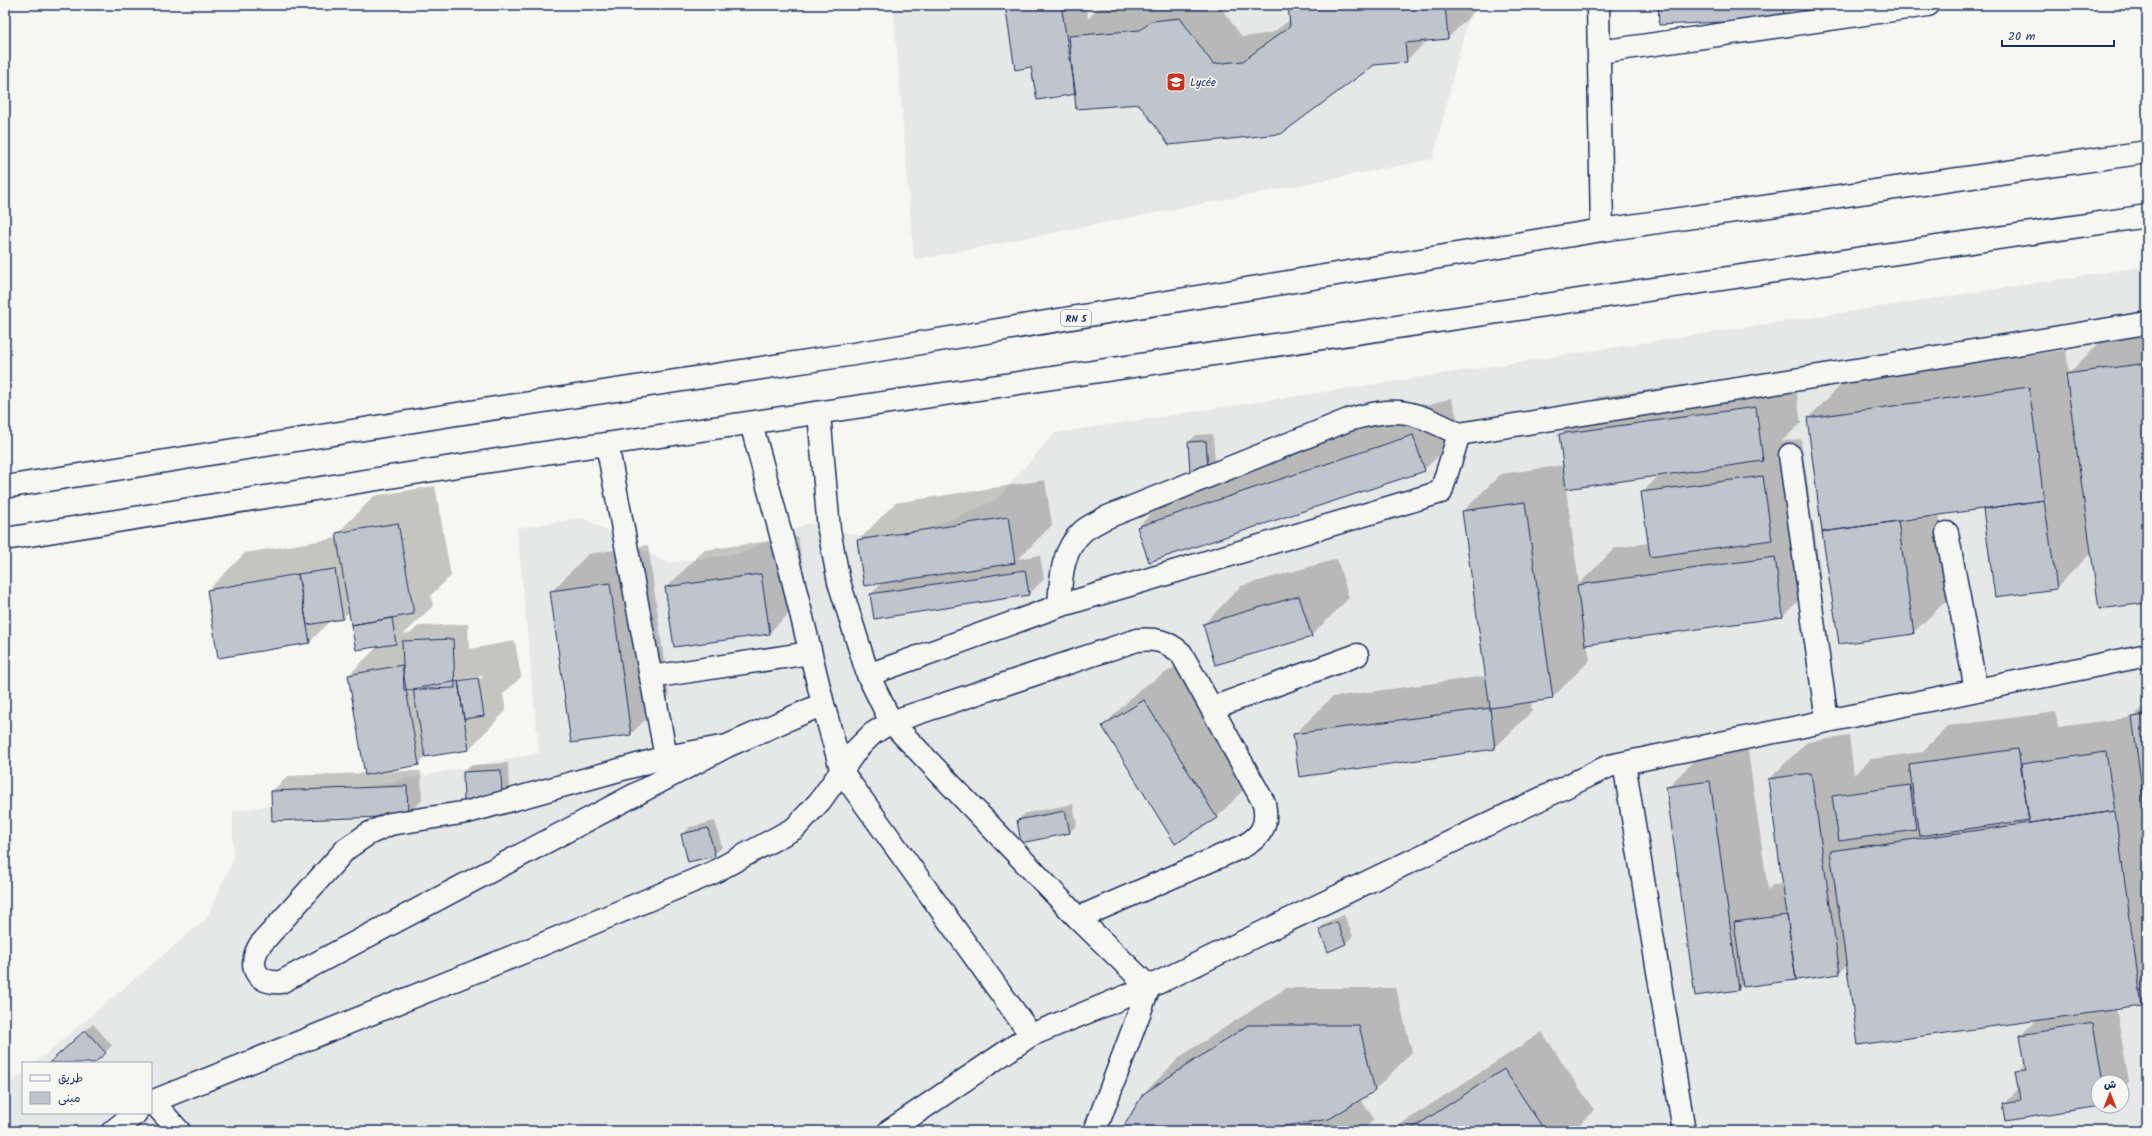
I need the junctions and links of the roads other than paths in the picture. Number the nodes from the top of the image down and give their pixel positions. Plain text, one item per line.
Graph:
1 (1598, 5) edge
2 (1928, 5) edge
3 (1599, 52) junction
4 (2147, 152) edge
5 (2147, 216) edge
6 (1602, 230) junction
7 (2147, 323) edge
8 (819, 413) junction
9 (751, 423) junction
10 (1458, 434) junction
11 (607, 444) junction
12 (1790, 455) dead end
13 (5, 487) edge
14 (1947, 533) dead end
15 (5, 539) edge
16 (1059, 606) junction
17 (810, 653) junction
18 (1357, 655) dead end
19 (2147, 655) edge
20 (868, 675) junction
21 (651, 677) junction
22 (1976, 690) junction
23 (823, 704) junction
24 (1212, 708) junction
25 (1826, 721) junction
26 (891, 722) junction
27 (727, 746) junction
28 (666, 757) junction
29 (1624, 763) junction
30 (842, 772) junction
31 (1078, 918) junction
32 (1149, 988) junction
33 (1031, 1035) junction
34 (152, 1104) edge
35 (152, 1110) edge
36 (136, 1114) edge
37 (113, 1131) edge
38 (179, 1131) edge
39 (889, 1131) edge
40 (1095, 1131) edge
41 (1684, 1131) edge

1 - 3 main road
2 - 3 main road
3 - 6 main road
4 - 6 main road, RN 5
5 - 8 main road
6 - 13 main road, RN 5
7 - 10 main road
8 - 9 main road
8 - 20 main road
9 - 11 main road
9 - 17 main road
10 - 16 main road
10 - 16 main road
11 - 15 main road
11 - 21 main road
12 - 25 main road
14 - 22 main road
16 - 20 main road
17 - 21 main road
17 - 23 main road
18 - 24 main road
19 - 22 main road
20 - 26 main road
21 - 28 main road
22 - 25 main road
23 - 27 main road
23 - 30 main road
24 - 26 main road
24 - 31 main road
25 - 29 main road
26 - 30 main road
26 - 31 main road
27 - 28 main road
27 - 28 main road
29 - 32 main road
29 - 41 main road
30 - 33 main road
30 - 34 main road
31 - 32 main road
32 - 33 main road
32 - 40 main road
33 - 39 main road
35 - 38 main road
36 - 37 main road

